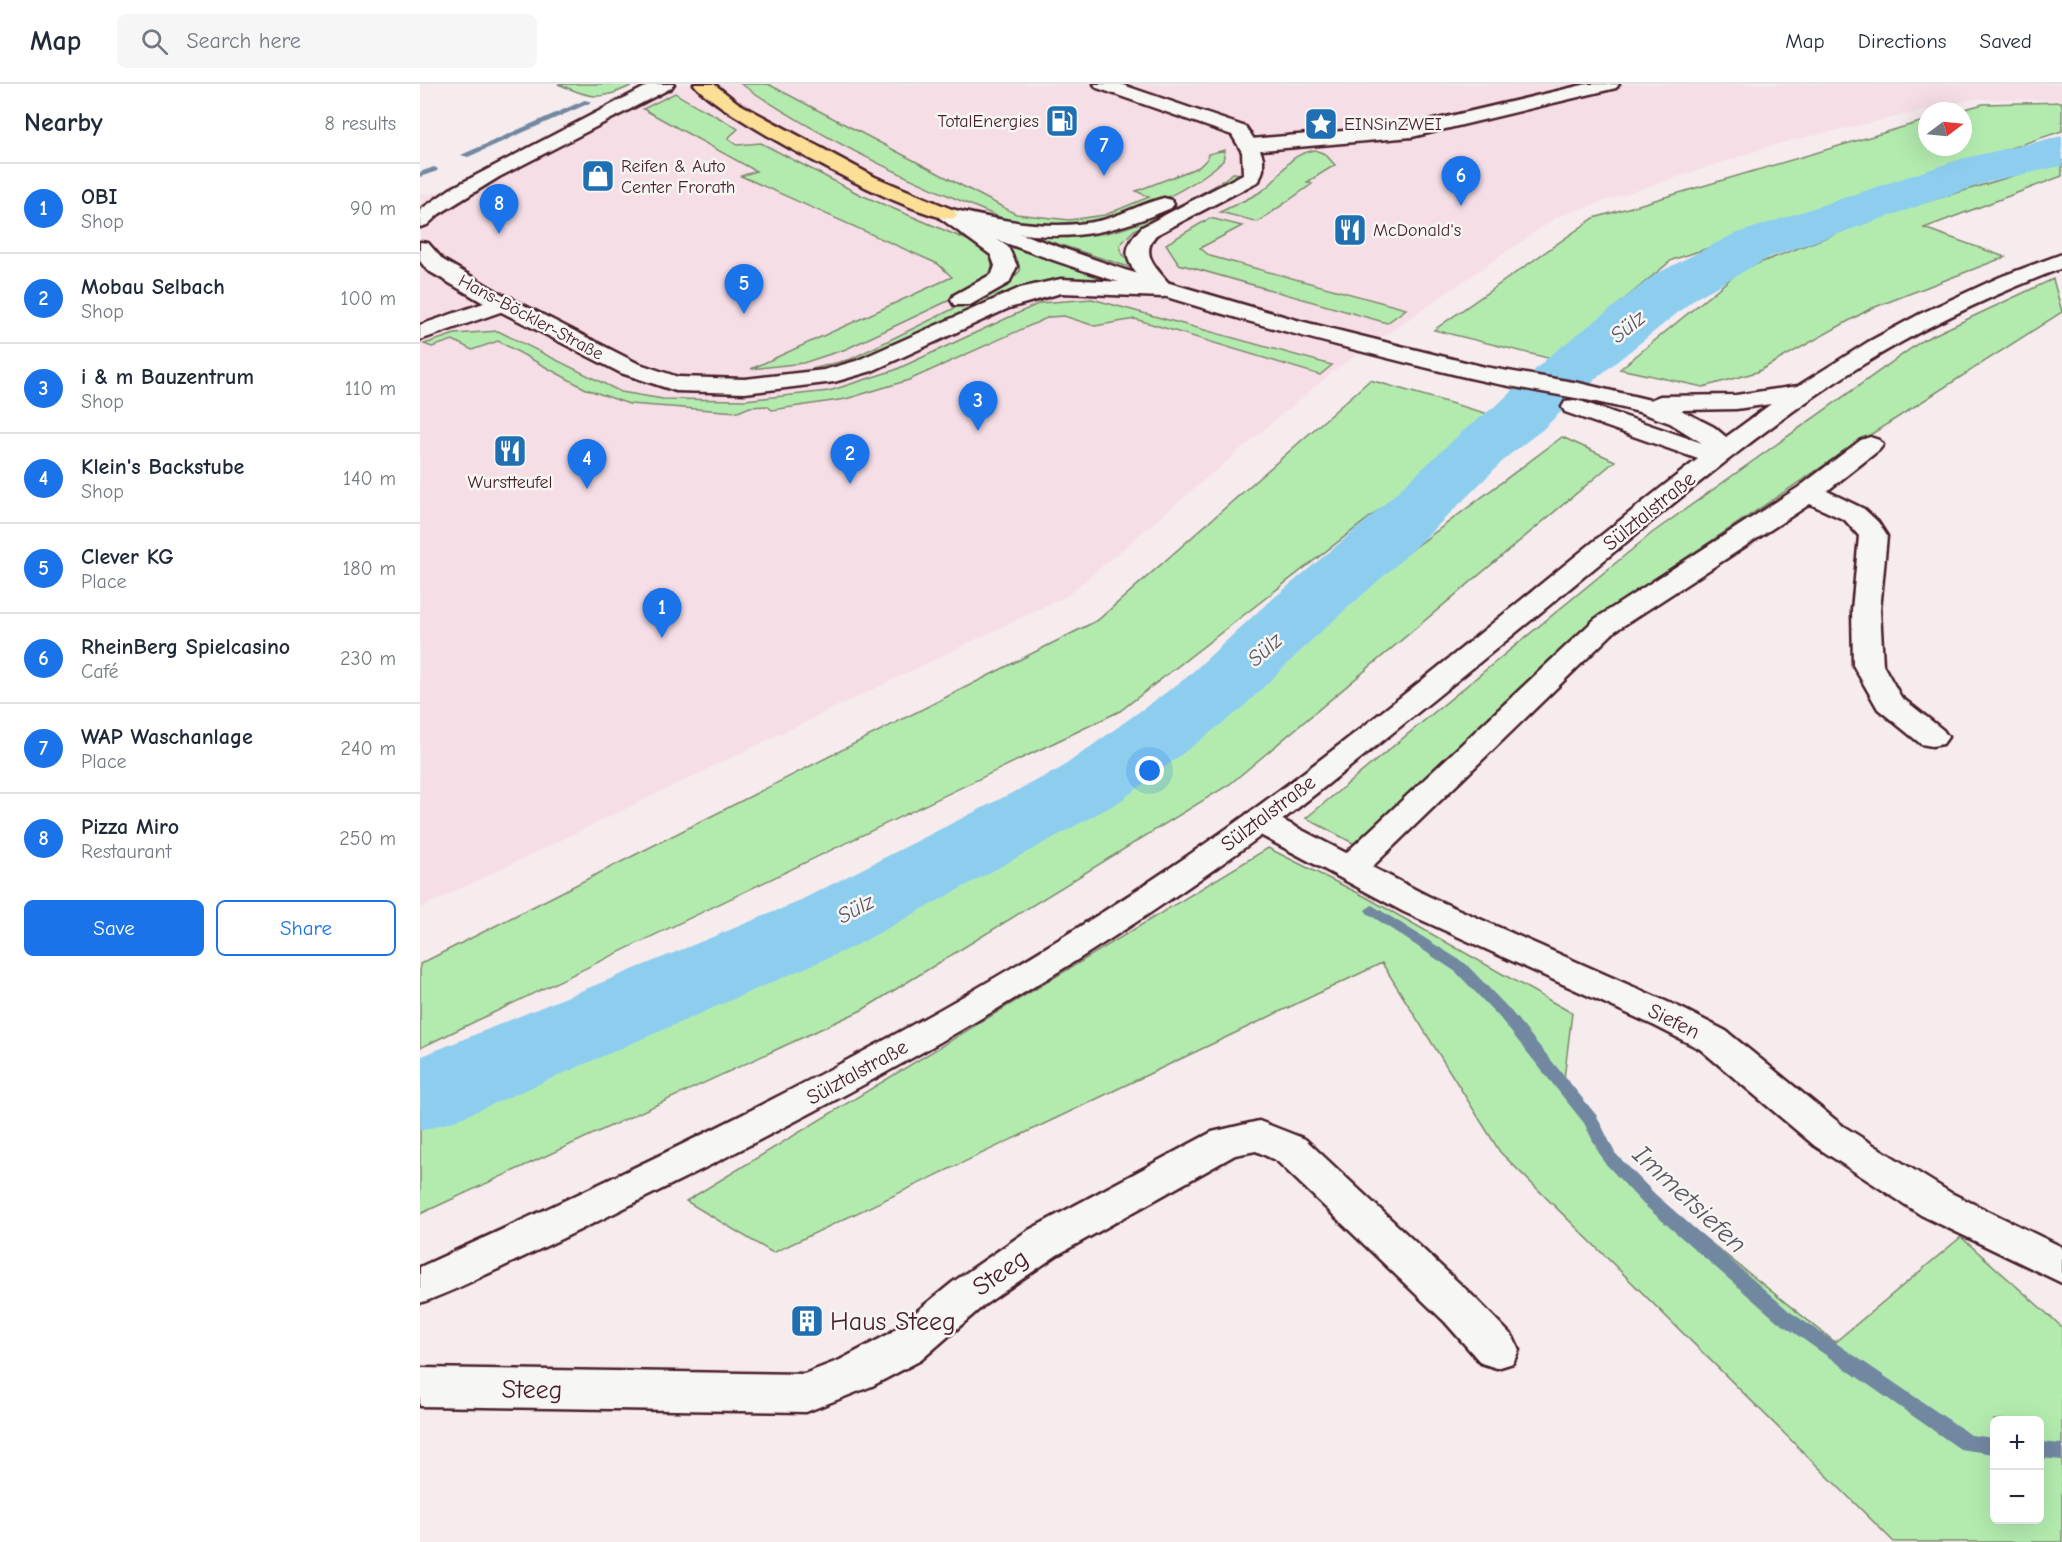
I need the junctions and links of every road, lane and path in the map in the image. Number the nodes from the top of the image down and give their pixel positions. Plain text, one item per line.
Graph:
1 (665, 84) edge
2 (703, 84) edge
3 (1103, 84) edge
4 (1610, 84) edge
5 (1252, 150) junction
6 (947, 214) junction
7 (420, 221) edge
8 (420, 248) edge
9 (2062, 260) edge
10 (1163, 290) junction
11 (504, 303) junction
12 (420, 333) edge
13 (1485, 374) junction
14 (649, 375) junction
15 (1805, 393) junction
16 (1626, 401) junction
17 (1870, 445) dead end
18 (1722, 454) junction
19 (1808, 493) junction
20 (1932, 737) dead end
21 (1259, 820) junction
22 (1350, 869) junction
23 (2062, 1266) edge
24 (420, 1286) edge
25 (1497, 1350) dead end
26 (420, 1387) edge

1 - 7 street
2 - 6 highway
3 - 5 street
4 - 5 street
5 - 6 street
5 - 10 street
6 - 10 street
6 - 14 street
8 - 11 street, Hans-Böckler-Straße
9 - 15 street, Sülztalstraße
10 - 13 street
10 - 14 street, Hans-Böckler-Straße
11 - 12 street
11 - 14 street, Hans-Böckler-Straße
13 - 16 street
13 - 18 street
15 - 16 street
15 - 18 street, Sülztalstraße
16 - 18 street
17 - 19 street
18 - 21 street, Sülztalstraße
19 - 20 street
19 - 22 street
21 - 22 street, Siefen
21 - 24 street, Sülztalstraße
22 - 23 street, Siefen
25 - 26 street, Steeg

